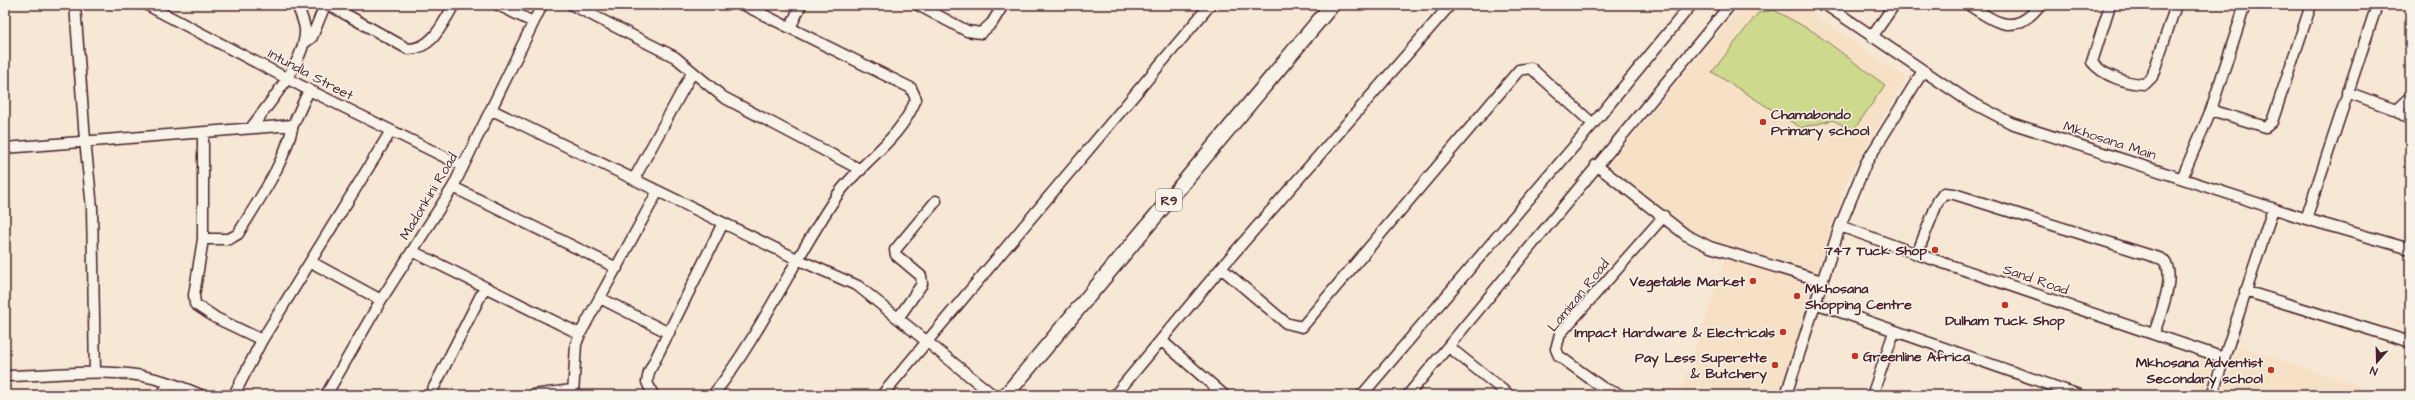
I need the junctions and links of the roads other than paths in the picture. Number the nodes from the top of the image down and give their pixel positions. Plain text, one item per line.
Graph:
1 (75, 5) edge
2 (147, 5) edge
3 (297, 5) edge
4 (325, 5) edge
5 (329, 5) edge
6 (454, 5) edge
7 (498, 5) edge
8 (542, 5) edge
9 (572, 5) edge
10 (744, 5) edge
11 (801, 5) edge
12 (918, 5) edge
13 (1003, 5) edge
14 (1210, 5) edge
15 (1332, 5) edge
16 (1450, 5) edge
17 (1691, 5) edge
18 (1730, 5) edge
19 (1826, 5) edge
20 (1894, 5) edge
21 (1969, 5) edge
22 (2040, 5) edge
23 (2110, 5) edge
24 (2176, 5) edge
25 (2245, 5) edge
26 (2311, 5) edge
27 (2377, 5) edge
28 (533, 22) junction
29 (790, 28) junction
30 (1872, 37) junction
31 (303, 44) junction
32 (1923, 71) junction
33 (692, 73) junction
34 (287, 77) junction
35 (309, 90) junction
36 (2347, 92) junction
37 (2410, 97) edge
38 (492, 110) junction
39 (2211, 110) junction
40 (2396, 110) junction
41 (2410, 120) edge
42 (1594, 124) junction
43 (293, 125) junction
44 (251, 128) junction
45 (391, 131) junction
46 (203, 133) junction
47 (84, 140) junction
48 (5, 148) edge
49 (1596, 165) junction
50 (463, 166) junction
51 (861, 170) junction
52 (2182, 178) junction
53 (634, 179) junction
54 (453, 187) junction
55 (658, 191) junction
56 (936, 201) dead end
57 (2273, 209) junction
58 (1664, 216) junction
59 (2306, 220) junction
60 (723, 223) junction
61 (1840, 226) junction
62 (203, 239) junction
63 (2410, 249) edge
64 (412, 251) junction
65 (1917, 254) junction
66 (797, 259) junction
67 (311, 262) junction
68 (617, 268) junction
69 (1221, 268) junction
70 (1822, 281) junction
71 (484, 289) junction
72 (2245, 291) junction
73 (600, 298) junction
74 (381, 300) junction
75 (1815, 303) junction
76 (899, 317) junction
77 (1894, 332) junction
78 (669, 333) junction
79 (580, 334) junction
80 (2154, 334) junction
81 (262, 340) junction
82 (927, 340) junction
83 (1162, 341) junction
84 (2410, 342) edge
85 (1449, 347) junction
86 (2224, 358) junction
87 (95, 372) junction
88 (5, 376) edge
89 (171, 383) junction
90 (573, 392) edge
91 (161, 395) edge
92 (201, 395) edge
93 (234, 395) edge
94 (326, 395) edge
95 (430, 395) edge
96 (533, 395) edge
97 (653, 395) edge
98 (713, 395) edge
99 (882, 395) edge
100 (993, 395) edge
101 (1006, 395) edge
102 (1116, 395) edge
103 (1224, 395) edge
104 (1362, 395) edge
105 (1408, 395) edge
106 (1508, 395) edge
107 (1622, 395) edge
108 (1786, 395) edge
109 (1874, 395) edge
110 (2079, 395) edge
111 (2212, 395) edge

1 - 47 street
2 - 34 street, Intundla Street
3 - 31 street
4 - 31 street
5 - 6 street
7 - 28 street
8 - 28 street, Madonkini Road
9 - 33 street
10 - 29 street
11 - 29 street
12 - 13 street
14 - 82 street
15 - 101 highway, R9
16 - 69 street
17 - 42 street
18 - 49 street
19 - 30 street, Mkhosana Main
20 - 30 street
21 - 22 street
23 - 24 street
25 - 39 street
26 - 39 street
27 - 36 street
28 - 38 street, Madonkini Road
29 - 51 street
30 - 32 street, Mkhosana Main
31 - 34 street
32 - 52 street, Mkhosana Main
32 - 61 street
33 - 51 street
33 - 53 street
34 - 35 street, Intundla Street
34 - 44 street
35 - 43 street
35 - 45 street, Intundla Street
36 - 40 street
36 - 59 street
37 - 40 street
38 - 50 street, Madonkini Road
38 - 53 street
39 - 52 street
40 - 41 street
42 - 69 street
42 - 104 street
43 - 44 street
43 - 62 street
44 - 46 street
45 - 50 street, Intundla Street
45 - 67 street
46 - 47 street
46 - 62 street
47 - 48 street
47 - 87 street
49 - 58 street
49 - 85 street
50 - 54 street, Madonkini Road
51 - 66 street
52 - 57 street, Mkhosana Main
53 - 55 street
54 - 64 street, Madonkini Road
54 - 68 street
55 - 60 street
55 - 68 street
56 - 76 street
57 - 59 street, Mkhosana Main
57 - 72 street
58 - 70 street
58 - 107 street, Lamizan Road
59 - 63 street, Mkhosana Main
60 - 66 street
60 - 78 street
61 - 65 street, Sand Road
61 - 70 street
62 - 81 street
64 - 71 street
64 - 74 street, Madonkini Road
65 - 80 street, Sand Road
65 - 80 street
66 - 76 street
66 - 98 street
67 - 74 street
67 - 81 street
68 - 73 street
69 - 83 street
70 - 75 street
71 - 79 street
71 - 95 street
72 - 84 street
72 - 86 street
73 - 78 street
73 - 79 street
74 - 94 street, Madonkini Road
75 - 77 street
75 - 108 street
76 - 82 street
77 - 109 street
77 - 110 street
78 - 97 street
79 - 90 street
80 - 86 street, Sand Road
81 - 93 street
82 - 99 street
82 - 100 street
83 - 102 street
83 - 103 street
85 - 105 street
85 - 106 street
86 - 111 street
87 - 88 street
87 - 89 street
89 - 91 street
89 - 92 street
90 - 96 street

